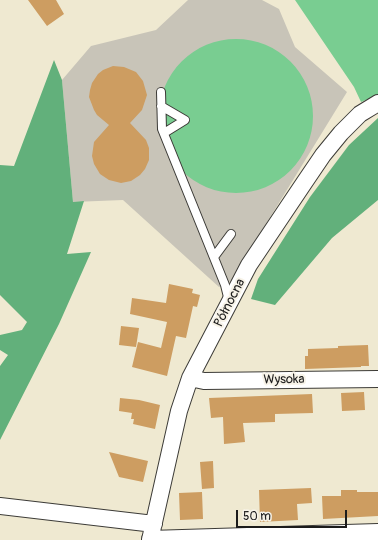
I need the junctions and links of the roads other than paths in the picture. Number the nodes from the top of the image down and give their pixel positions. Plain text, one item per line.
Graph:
1 (161, 92) dead end
2 (378, 103) edge
3 (161, 106) junction
4 (164, 133) junction
5 (231, 234) dead end
6 (214, 257) junction
7 (230, 304) junction
8 (190, 378) junction
9 (378, 379) edge
10 (0, 506) edge
11 (378, 532) edge
12 (151, 534) edge

1 - 3 lane
2 - 7 street, Północna
3 - 4 lane
3 - 4 lane
4 - 6 lane
5 - 6 lane
6 - 7 lane
7 - 8 street, Północna
8 - 9 street, Wysoka
8 - 12 street, Północna
10 - 12 street
11 - 12 street

